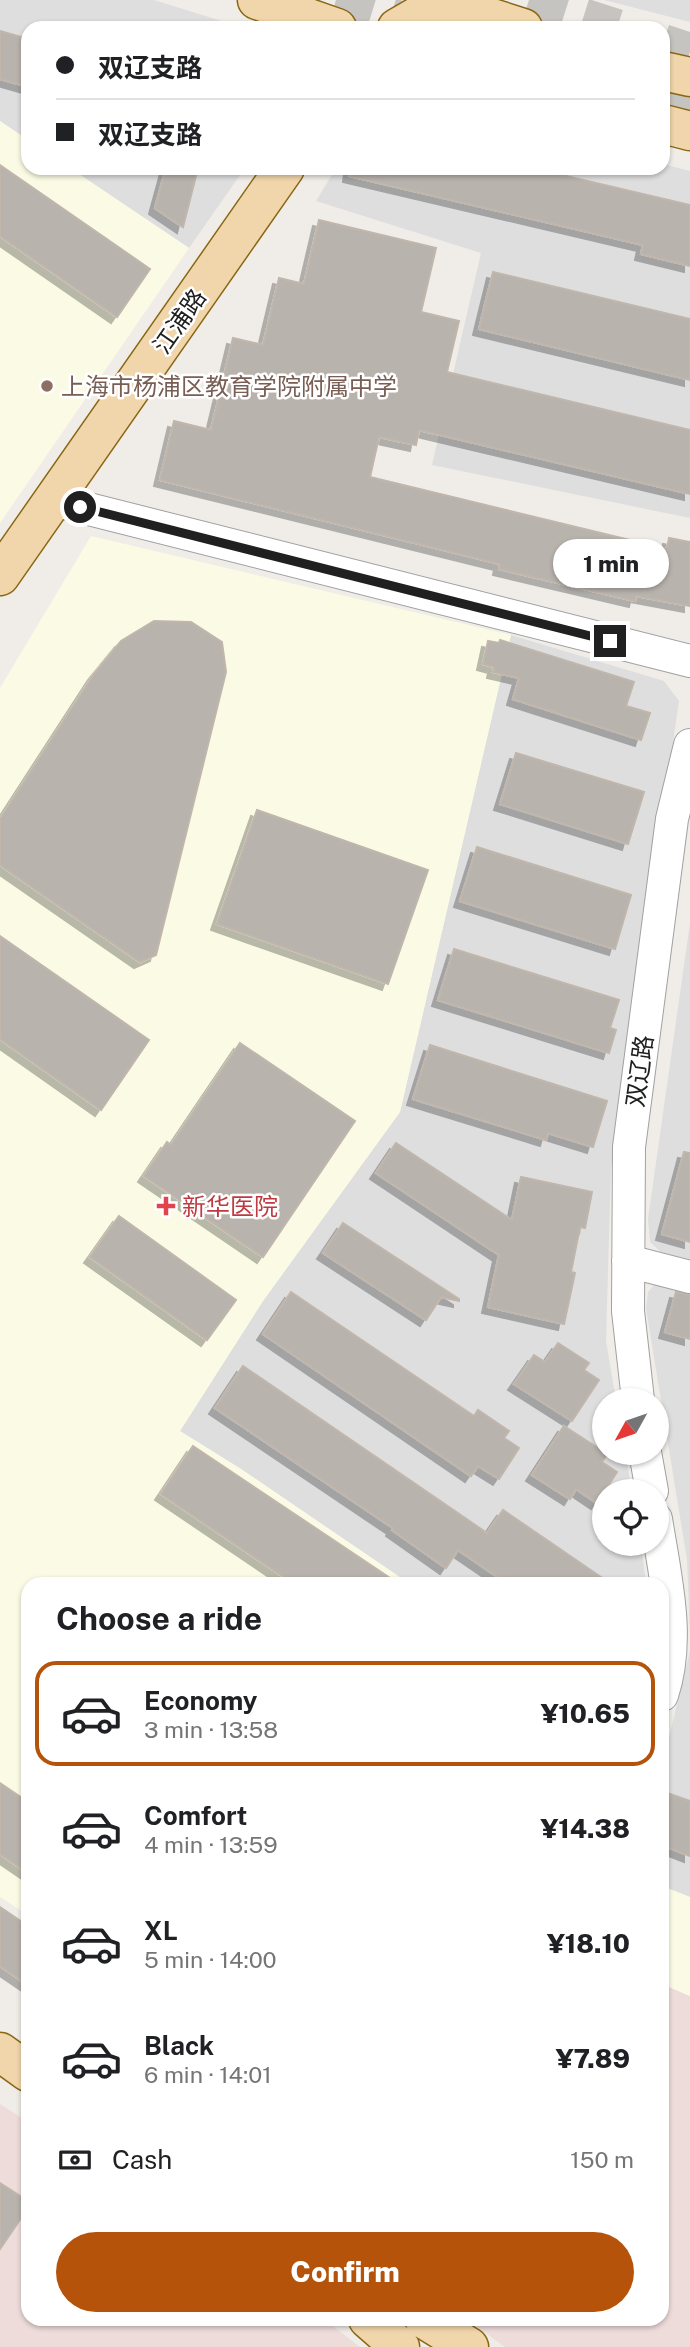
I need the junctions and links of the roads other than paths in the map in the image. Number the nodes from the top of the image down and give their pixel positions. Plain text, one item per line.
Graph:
1 (257, 0) edge
2 (387, 0) edge
3 (442, 1) edge
4 (317, 21) edge
5 (380, 21) edge
6 (409, 21) edge
7 (502, 21) edge
8 (670, 72) edge
9 (690, 76) edge
10 (670, 126) edge
11 (690, 131) edge
12 (280, 175) edge
13 (53, 500) junction
14 (0, 576) edge
15 (690, 661) edge
16 (690, 746) edge
17 (628, 1261) junction
18 (690, 1277) edge
19 (637, 1388) edge
20 (662, 1556) edge
21 (665, 1577) edge
22 (669, 1614) edge
23 (669, 1662) edge
24 (0, 2053) edge
25 (21, 2067) edge
26 (0, 2070) edge
27 (21, 2084) edge
28 (376, 2326) edge
29 (435, 2326) edge
30 (400, 2347) edge
31 (468, 2347) edge

1 - 4 main road
2 - 5 main road
3 - 6 main road
3 - 7 main road
8 - 9 main road
10 - 11 main road
12 - 13 main road, 江浦路
13 - 14 main road, 江浦路
13 - 15 street
16 - 17 street, 双辽路
17 - 18 street
17 - 19 street, 双辽路
20 - 21 street
22 - 23 street
24 - 25 main road
26 - 27 main road
28 - 30 main road
29 - 31 main road

